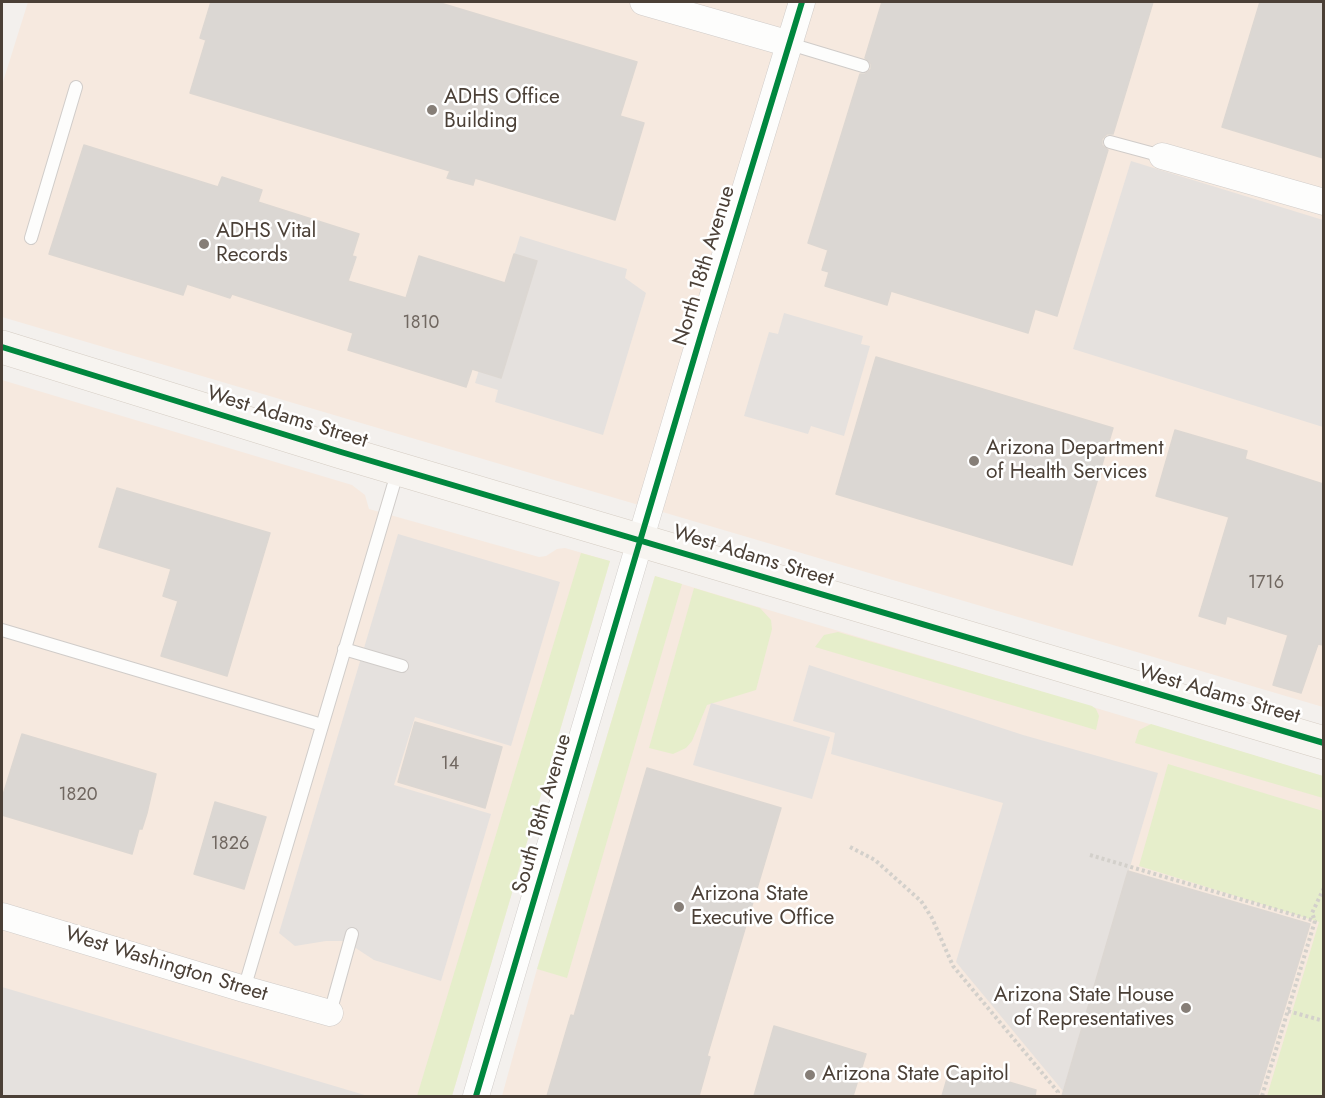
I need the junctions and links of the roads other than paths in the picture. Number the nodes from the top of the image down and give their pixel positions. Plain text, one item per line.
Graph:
1 (643, 2) edge
2 (802, 2) edge
3 (790, 44) junction
4 (863, 66) dead end
5 (76, 87) dead end
6 (1110, 142) dead end
7 (1162, 156) joint
8 (1323, 201) edge
9 (31, 238) dead end
10 (2, 347) edge
11 (398, 469) junction
12 (640, 541) junction
13 (2, 630) edge
14 (344, 649) junction
15 (402, 666) dead end
16 (322, 725) junction
17 (1323, 743) edge
18 (2, 916) edge
19 (352, 934) dead end
20 (244, 989) junction
21 (330, 1013) joint
22 (476, 1096) edge

1 - 3 street
2 - 3 street, North 18th Avenue
3 - 4 lane
3 - 12 street, North 18th Avenue
5 - 9 lane
6 - 7 lane
7 - 8 street
10 - 11 main road, West Adams Street
11 - 12 main road, West Adams Street
11 - 14 lane
12 - 17 main road, West Adams Street
12 - 22 street, South 18th Avenue
13 - 16 lane
14 - 15 lane
14 - 16 lane
16 - 20 lane
18 - 20 street, West Washington Street
19 - 21 lane
20 - 21 street, West Washington Street

